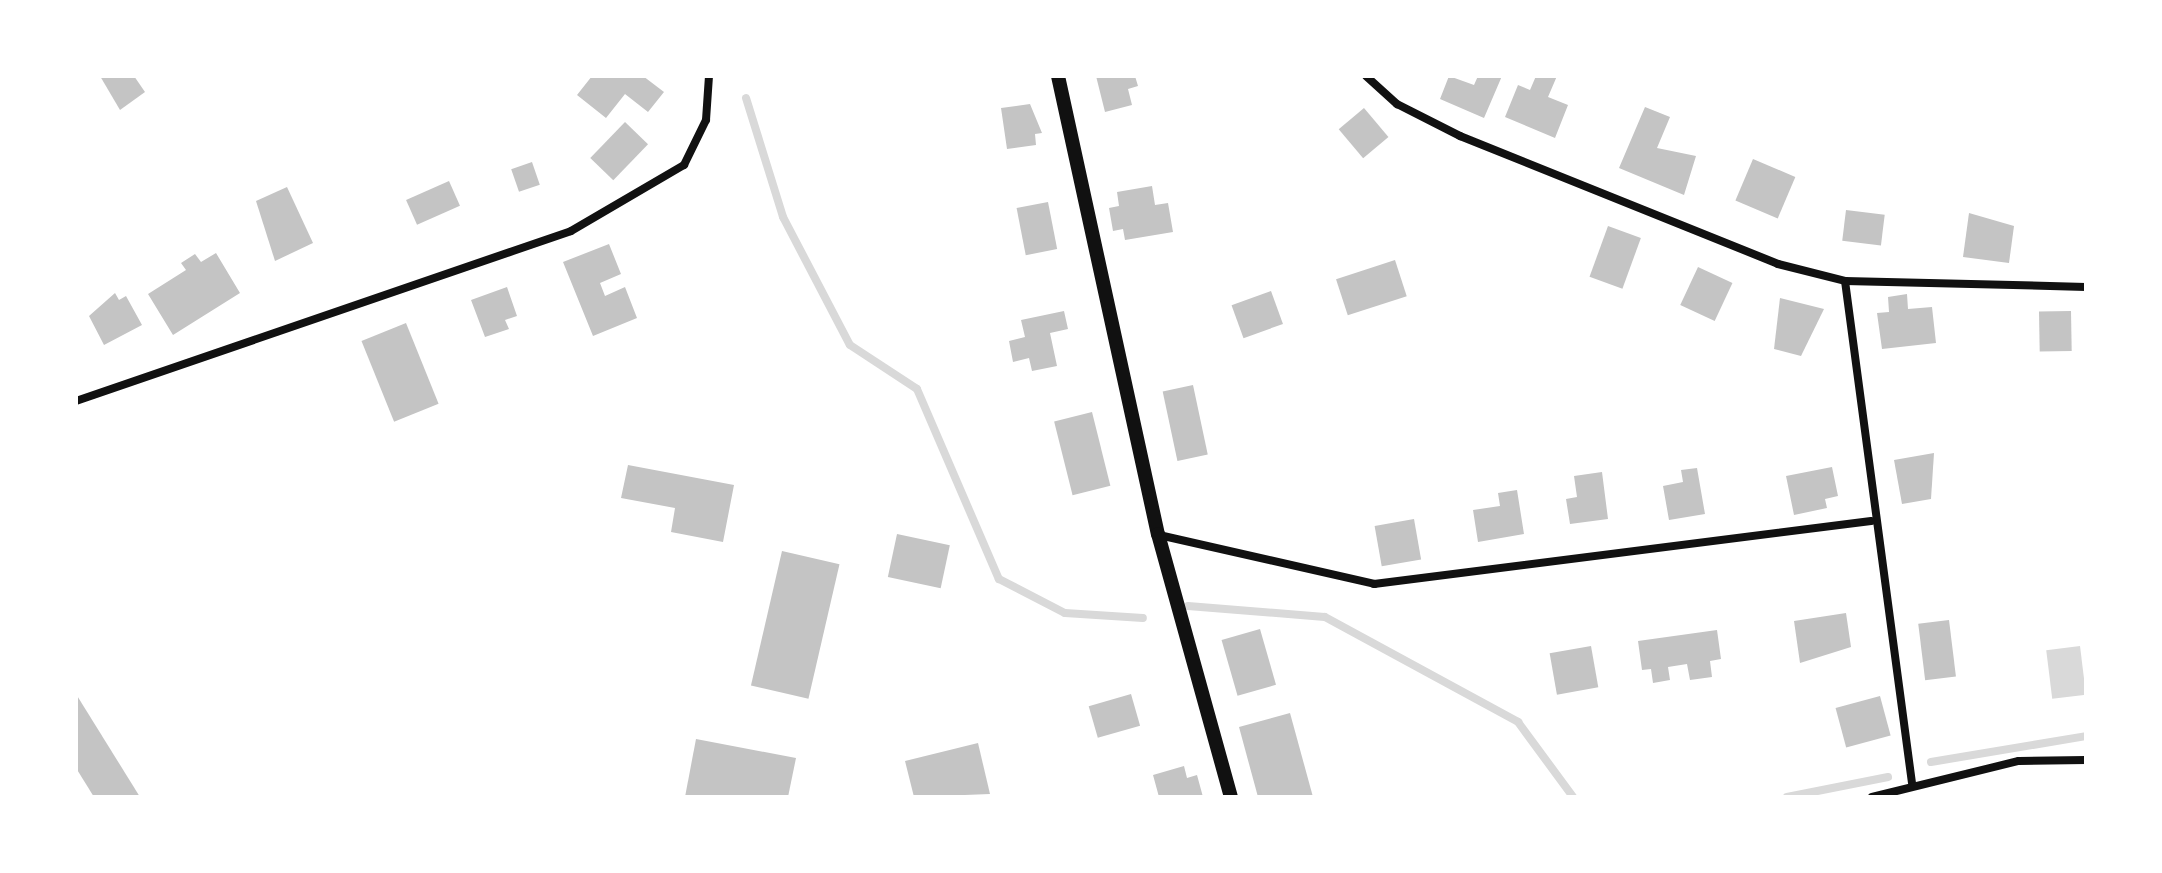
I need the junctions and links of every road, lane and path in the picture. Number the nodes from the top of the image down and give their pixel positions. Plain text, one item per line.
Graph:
1 (709, 76) edge
2 (1058, 76) edge
3 (1366, 76) edge
4 (1845, 281) junction
5 (2086, 287) edge
6 (76, 401) edge
7 (1871, 521) junction
8 (1158, 534) junction
9 (2086, 760) edge
10 (1912, 783) junction
11 (1231, 797) edge
12 (1872, 797) edge

1 - 6 street
2 - 8 street
3 - 4 street
4 - 5 street
4 - 7 street
7 - 8 street
7 - 10 street
8 - 11 street
9 - 10 street
10 - 12 street

